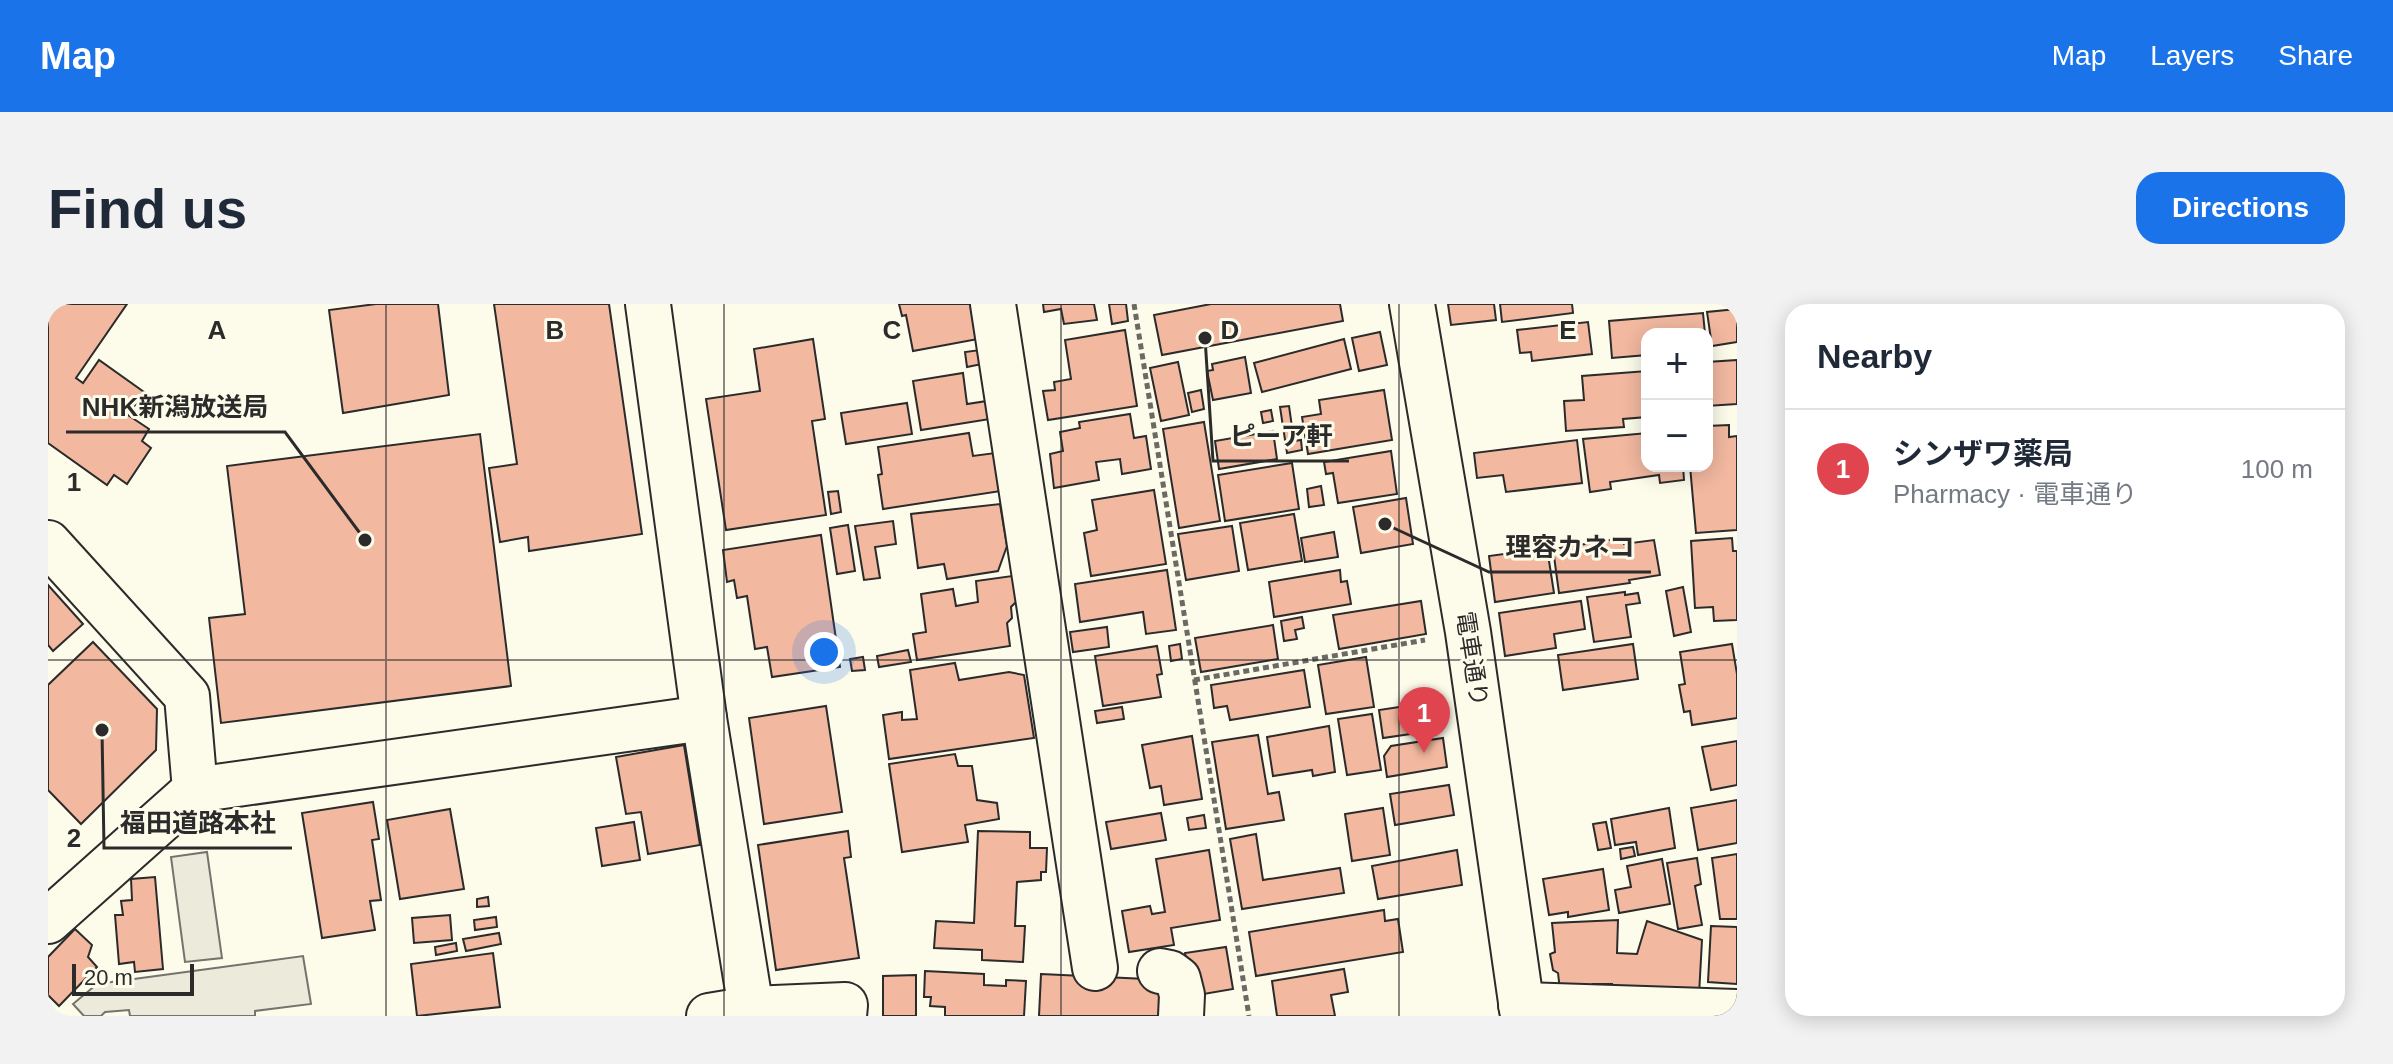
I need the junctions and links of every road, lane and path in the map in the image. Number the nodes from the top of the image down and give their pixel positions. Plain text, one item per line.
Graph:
1 (648, 304) edge
2 (993, 304) edge
3 (1134, 304) edge
4 (1412, 304) edge
5 (48, 543) edge
6 (1468, 632) junction
7 (1194, 680) junction
8 (704, 718) junction
9 (195, 790) junction
10 (48, 921) edge
11 (1095, 968) dead end
12 (1160, 971) dead end
13 (1522, 1010) edge
14 (1737, 1012) edge
15 (730, 1013) edge
16 (844, 1016) edge
17 (1181, 1016) edge
18 (1249, 1016) edge

1 - 8 street
2 - 11 street
3 - 7 path
4 - 6 street, 電車通り
5 - 9 street
6 - 7 path
6 - 13 street, 電車通り
7 - 18 path
8 - 9 street
8 - 15 street
9 - 10 street
12 - 17 street
13 - 14 street
15 - 16 street

